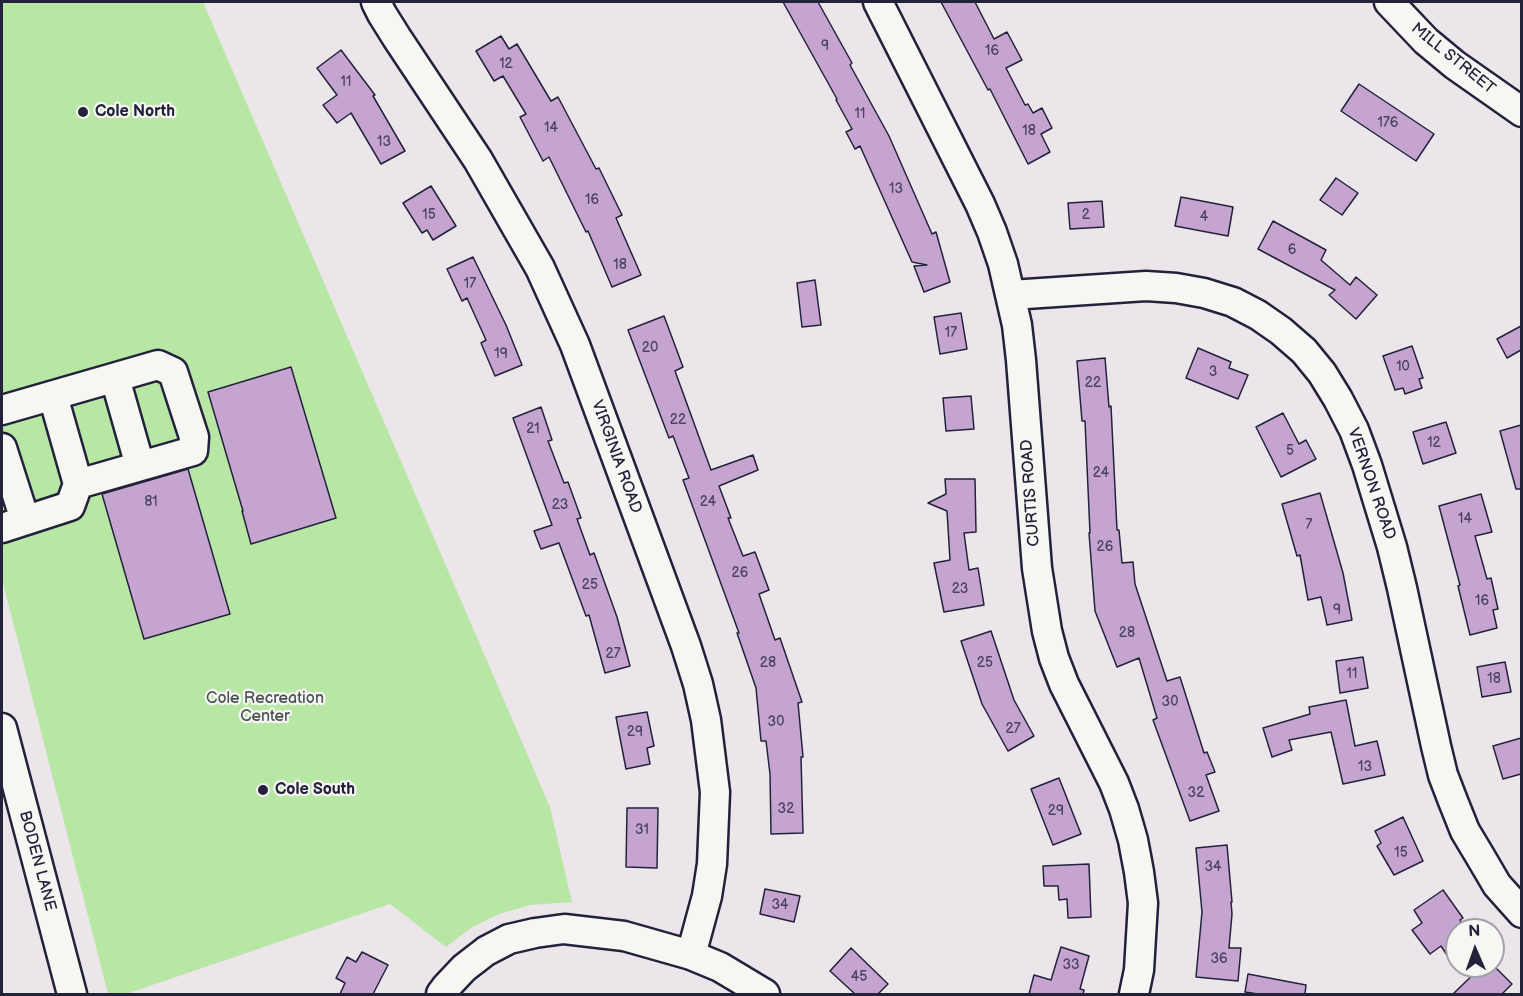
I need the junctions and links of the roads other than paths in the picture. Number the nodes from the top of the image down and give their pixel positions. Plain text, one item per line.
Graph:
1 (376, 2) edge
2 (878, 2) edge
3 (1389, 2) edge
4 (1521, 112) edge
5 (1011, 295) junction
6 (115, 378) junction
7 (53, 396) junction
8 (2, 410) edge
9 (2, 448) edge
10 (140, 466) junction
11 (78, 484) junction
12 (13, 524) edge
13 (2, 728) edge
14 (1521, 913) edge
15 (691, 955) junction
16 (72, 994) edge
17 (441, 994) edge
18 (765, 994) edge
19 (1134, 994) edge

1 - 15 street, VIRGINIA ROAD
2 - 5 street, CURTIS ROAD
3 - 4 street, MILL STREET
5 - 14 street, VERNON ROAD
5 - 19 street, CURTIS ROAD
6 - 7 street
6 - 10 street
6 - 10 street
7 - 8 street
7 - 11 street
9 - 12 street
10 - 11 street
11 - 12 street
13 - 16 street, BODEN LANE
15 - 17 street
15 - 18 street

